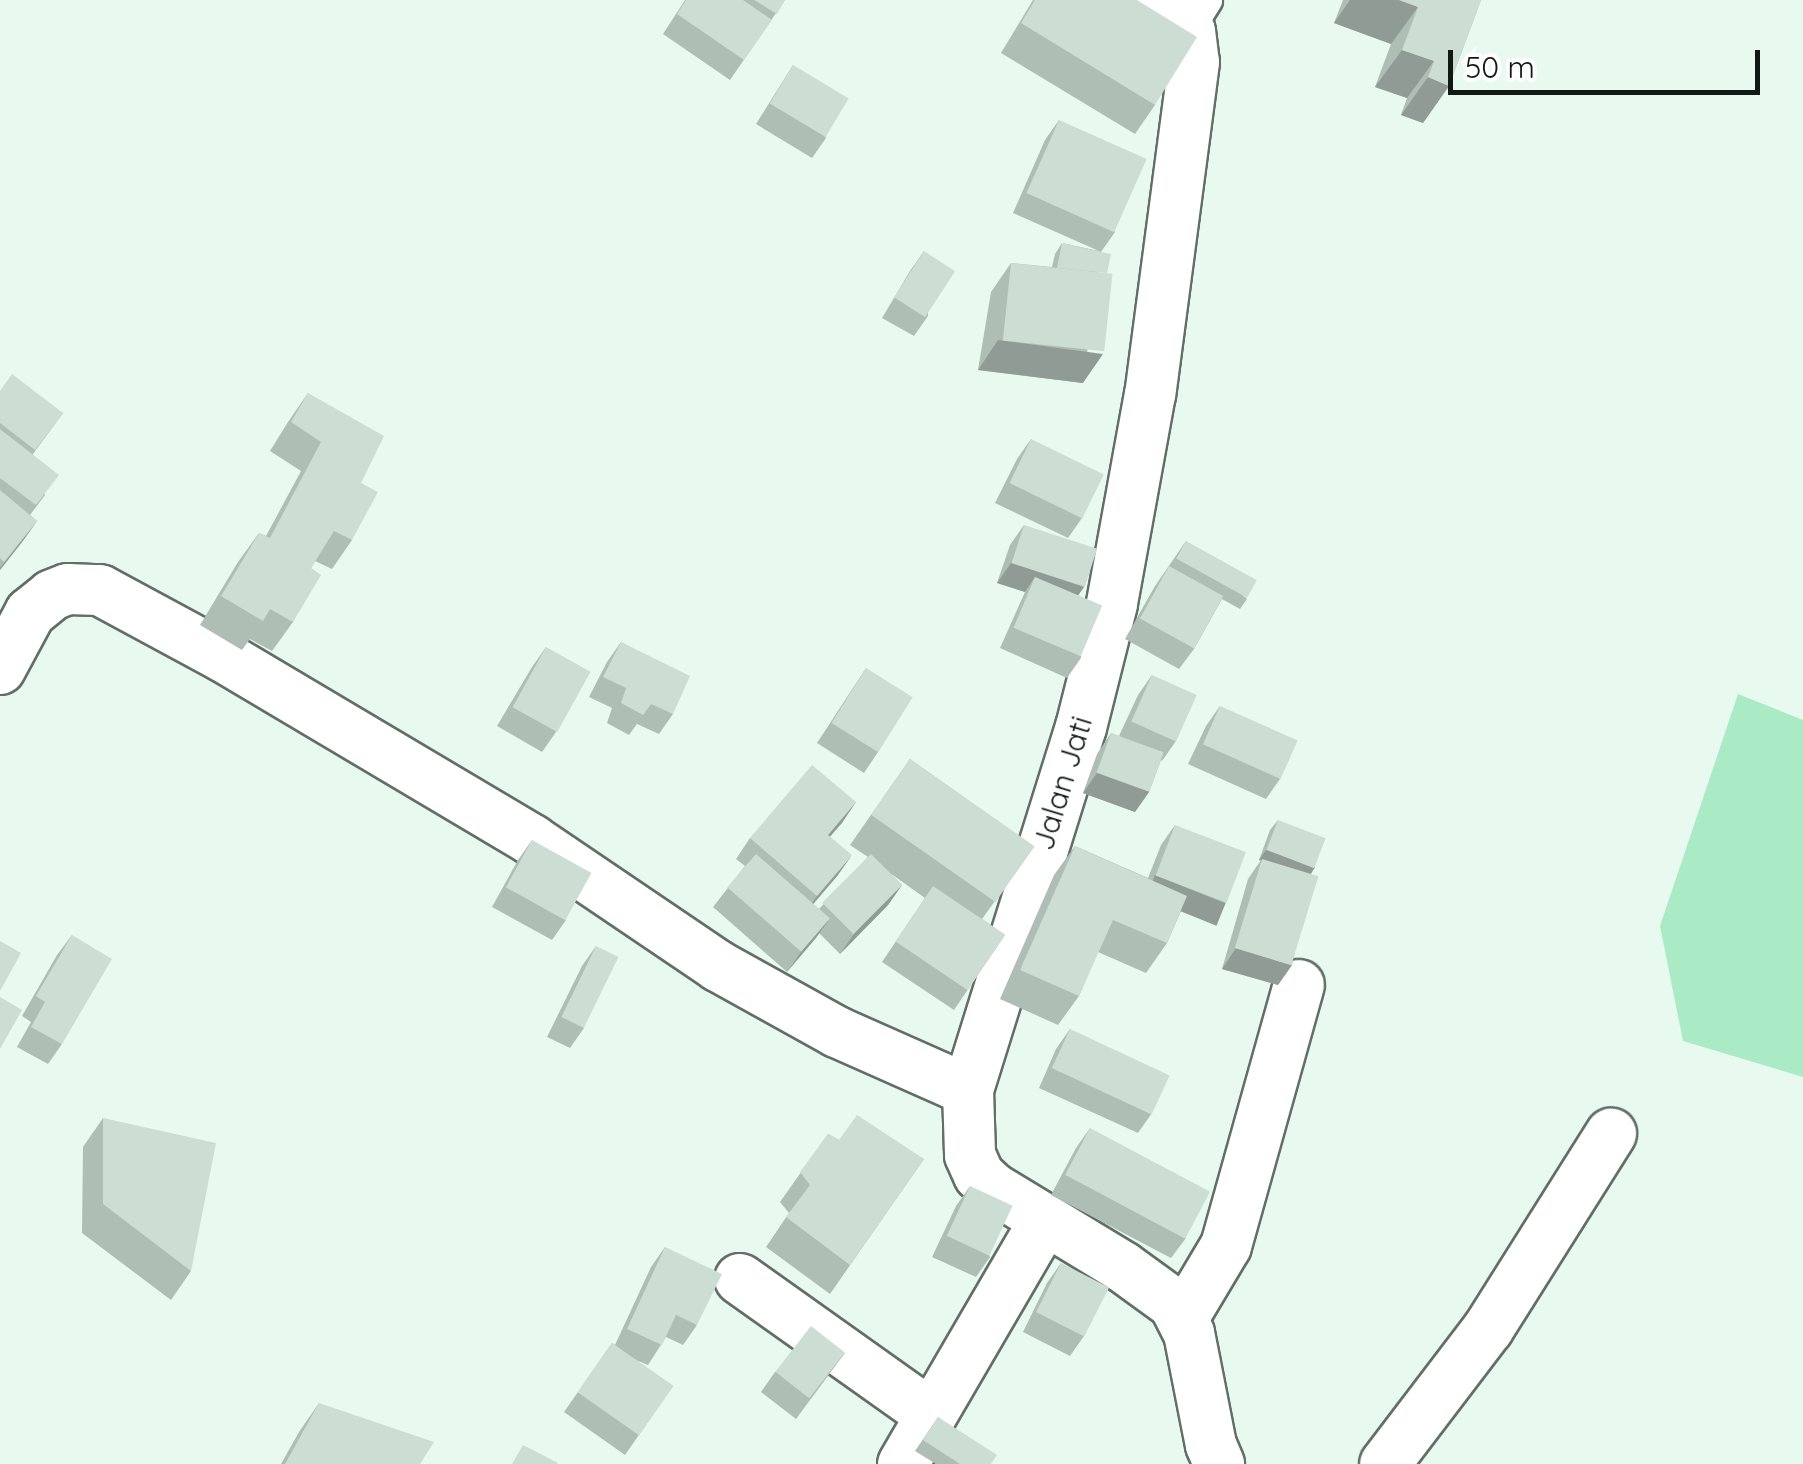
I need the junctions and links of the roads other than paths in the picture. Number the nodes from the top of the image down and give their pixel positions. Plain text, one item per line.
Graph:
1 (1186, 10) edge
2 (0, 669) edge
3 (1299, 985) dead end
4 (968, 1090) junction
5 (1611, 1134) dead end
6 (1046, 1220) junction
7 (740, 1279) dead end
8 (1183, 1318) junction
9 (930, 1414) junction
10 (903, 1464) edge
11 (1219, 1464) edge
12 (1385, 1464) edge

1 - 4 street, Jalan Jati
2 - 4 street
3 - 8 street
4 - 6 street, Jalan Jati
5 - 12 street
6 - 8 street, Jalan Jati
6 - 9 street
7 - 9 street
8 - 11 street
9 - 10 street

